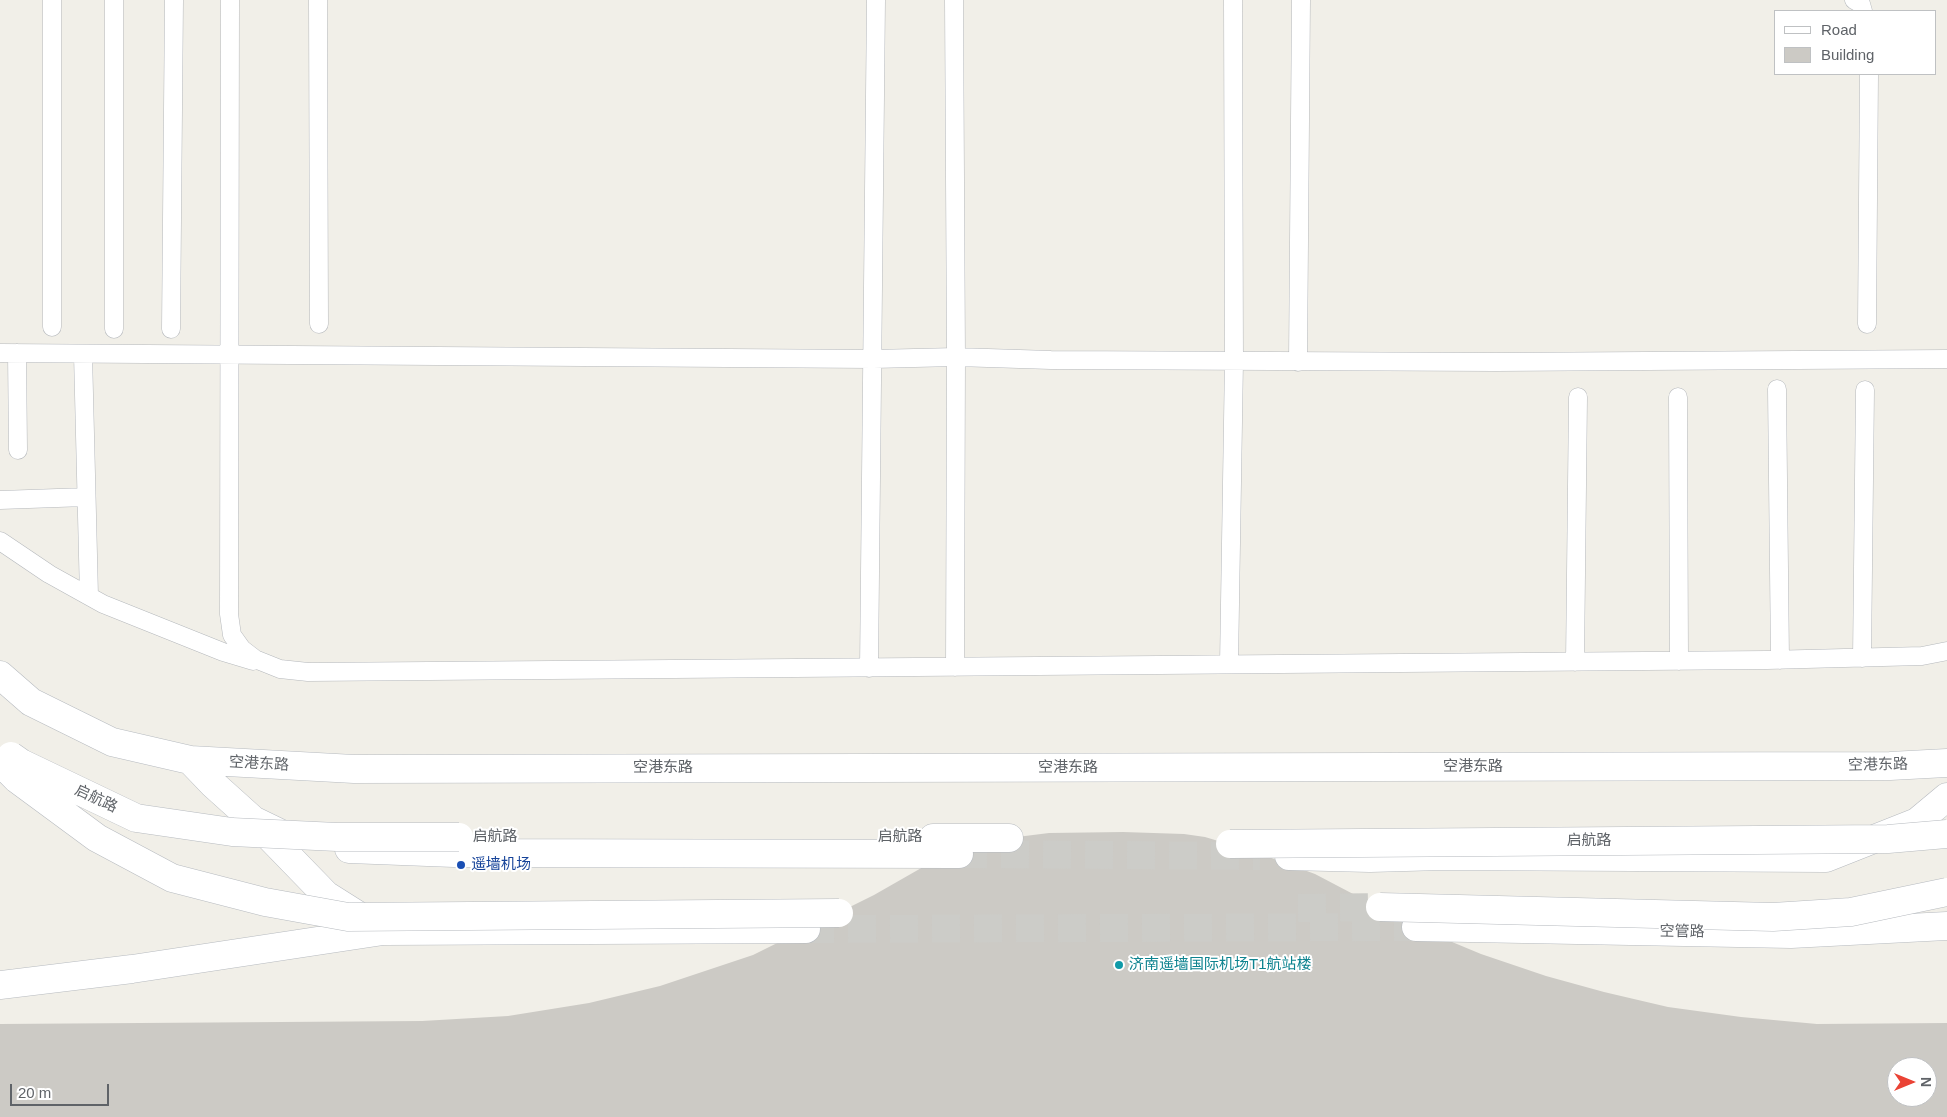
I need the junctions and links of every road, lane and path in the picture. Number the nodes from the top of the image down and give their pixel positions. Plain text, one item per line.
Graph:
1 (52, 0) edge
2 (114, 0) edge
3 (174, 0) edge
4 (230, 0) edge
5 (318, 0) edge
6 (876, 0) edge
7 (954, 0) edge
8 (1233, 0) edge
9 (1301, 0) edge
10 (1854, 0) edge
11 (1864, 10) edge
12 (1869, 75) edge
13 (320, 324) dead end
14 (1867, 324) dead end
15 (52, 327) dead end
16 (114, 329) dead end
17 (171, 329) dead end
18 (9, 353) edge
19 (82, 354) junction
20 (230, 356) junction
21 (956, 357) junction
22 (873, 359) junction
23 (1947, 360) edge
24 (1234, 361) junction
25 (1298, 362) junction
26 (1777, 389) dead end
27 (1864, 390) dead end
28 (1578, 397) dead end
29 (1678, 397) dead end
30 (18, 450) dead end
31 (86, 497) junction
32 (0, 500) edge
33 (0, 541) edge
34 (88, 596) junction
35 (1947, 651) edge
36 (1862, 658) junction
37 (1780, 660) junction
38 (1679, 661) junction
39 (1575, 662) junction
40 (1229, 664) junction
41 (955, 667) junction
42 (869, 668) junction
43 (280, 669) junction
44 (0, 675) edge
45 (0, 748) edge
46 (190, 760) junction
47 (0, 762) edge
48 (1947, 763) edge
49 (1947, 797) edge
50 (253, 820) junction
51 (1947, 834) edge
52 (1009, 838) dead end
53 (1230, 844) dead end
54 (959, 854) tunnel mouth
55 (1265, 856) tunnel mouth
56 (1947, 879) edge
57 (1947, 892) edge
58 (1380, 907) tunnel mouth
59 (839, 913) dead end
60 (1947, 926) edge
61 (1416, 927) tunnel mouth
62 (806, 929) tunnel mouth
63 (1877, 929) junction
64 (382, 931) junction
65 (0, 985) edge

1 - 15 lane
2 - 16 lane
3 - 17 lane
4 - 20 lane
5 - 13 lane
6 - 22 lane
7 - 21 lane
8 - 24 lane
9 - 25 lane
10 - 11 lane
12 - 14 lane
18 - 19 lane
18 - 30 lane
19 - 20 lane
19 - 31 lane
20 - 22 lane
20 - 43 lane
21 - 22 lane
21 - 24 lane
21 - 41 lane
22 - 42 lane
23 - 25 lane
24 - 25 lane
24 - 40 lane
26 - 37 lane
27 - 36 lane
28 - 39 lane
29 - 38 lane
31 - 32 lane
31 - 34 lane
33 - 34 lane
34 - 43 lane
35 - 36 lane
36 - 37 lane
37 - 38 lane
38 - 39 lane
39 - 40 lane
40 - 41 lane
41 - 42 lane
42 - 43 lane
44 - 46 main road, 空港东路
45 - 52 main road, 启航路, bridge
46 - 48 main road, 空港东路
46 - 50 main road, 空港东路
47 - 59 main road, 启航路, bridge
49 - 55 main road
50 - 54 main road, 空港东路
50 - 64 main road, 空港东路
51 - 53 main road, 启航路, bridge
56 - 63 main road
57 - 58 main road, bridge
60 - 63 main road, 空管路
61 - 63 main road, 空管路
62 - 64 main road
64 - 65 main road

